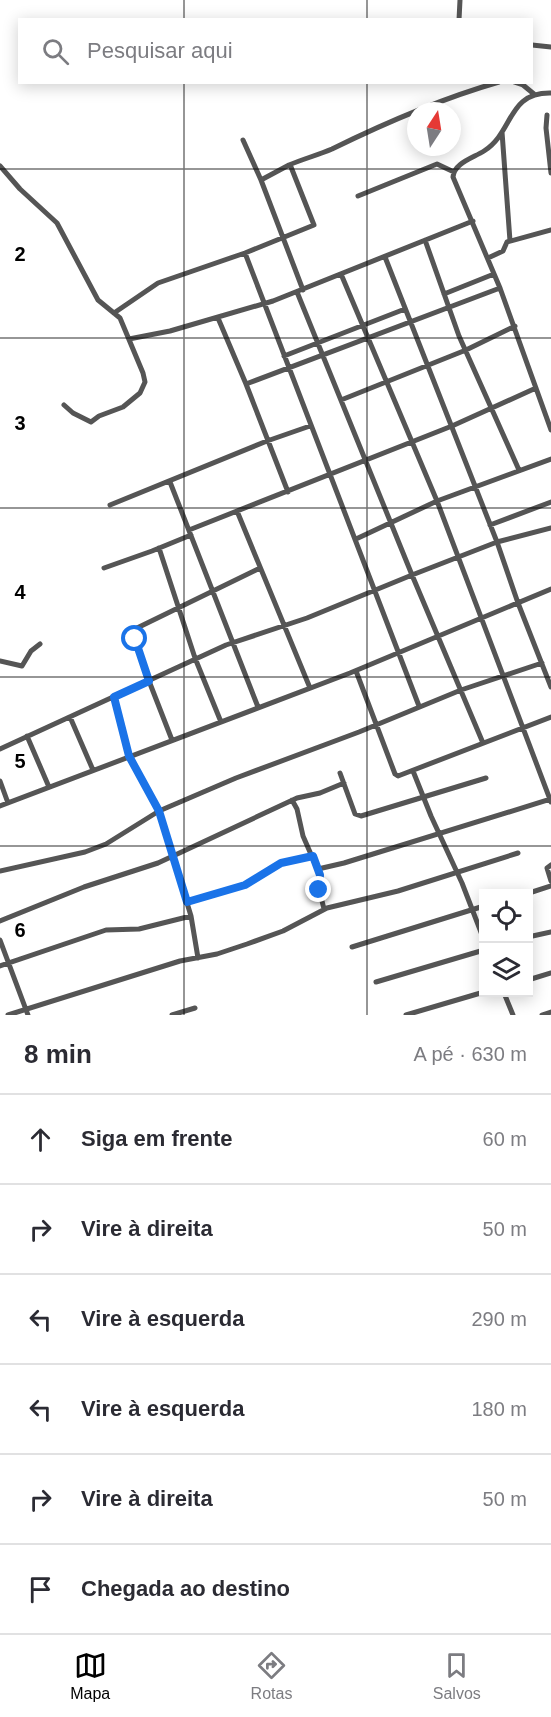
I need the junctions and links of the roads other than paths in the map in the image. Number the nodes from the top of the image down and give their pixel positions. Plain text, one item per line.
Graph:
1 (460, 0) edge
2 (459, 18) edge
3 (533, 45) edge
4 (551, 47) edge
5 (492, 84) edge
6 (520, 84) edge
7 (551, 93) edge
8 (534, 94) junction
9 (547, 115) dead end
10 (502, 131) junction
11 (243, 140) dead end
12 (289, 165) junction
13 (0, 166) edge
14 (454, 172) junction
15 (551, 173) edge
16 (261, 180) junction
17 (358, 196) dead end
18 (473, 221) junction
19 (551, 230) edge
20 (284, 237) junction
21 (426, 240) junction
22 (510, 242) junction
23 (245, 253) junction
24 (385, 257) junction
25 (488, 258) junction
26 (341, 274) junction
27 (494, 274) junction
28 (500, 288) junction
29 (300, 291) junction
30 (444, 294) junction
31 (265, 303) junction
32 (448, 306) junction
33 (405, 309) junction
34 (114, 313) junction
35 (218, 318) junction
36 (410, 321) junction
37 (363, 326) junction
38 (515, 326) junction
39 (368, 338) junction
40 (129, 339) junction
41 (318, 343) junction
42 (466, 350) junction
43 (284, 356) junction
44 (323, 356) junction
45 (427, 366) junction
46 (288, 369) junction
47 (387, 382) junction
48 (246, 384) junction
49 (536, 388) junction
50 (341, 400) junction
51 (64, 405) dead end
52 (492, 408) junction
53 (310, 426) junction
54 (452, 426) junction
55 (551, 430) edge
56 (267, 441) junction
57 (411, 441) junction
58 (551, 459) edge
59 (366, 460) junction
60 (519, 470) junction
61 (330, 475) junction
62 (170, 482) junction
63 (475, 487) junction
64 (288, 492) junction
65 (437, 501) junction
66 (551, 502) edge
67 (110, 505) dead end
68 (237, 512) junction
69 (391, 521) junction
70 (490, 525) junction
71 (551, 528) edge
72 (190, 532) junction
73 (356, 539) junction
74 (497, 542) junction
75 (159, 549) junction
76 (457, 557) junction
77 (104, 568) dead end
78 (260, 568) junction
79 (411, 575) junction
80 (551, 589) edge
81 (375, 591) junction
82 (213, 592) junction
83 (518, 603) junction
84 (179, 609) junction
85 (482, 618) junction
86 (284, 626) junction
87 (438, 636) junction
88 (232, 642) junction
89 (40, 644) dead end
90 (397, 652) junction
91 (195, 658) junction
92 (0, 661) edge
93 (542, 663) junction
94 (356, 671) junction
95 (548, 674) edge
96 (504, 675) junction
97 (149, 681) junction
98 (551, 687) edge
99 (310, 688) junction
100 (461, 690) junction
101 (114, 697) junction
102 (419, 706) junction
103 (258, 707) junction
104 (70, 717) junction
105 (551, 717) edge
106 (220, 722) junction
107 (376, 724) junction
108 (523, 727) junction
109 (27, 736) junction
110 (172, 740) junction
111 (483, 743) junction
112 (0, 749) edge
113 (129, 756) junction
114 (93, 770) junction
115 (413, 771) junction
116 (340, 773) dead end
117 (486, 778) dead end
118 (0, 781) edge
119 (344, 783) junction
120 (49, 787) junction
121 (424, 796) junction
122 (292, 800) junction
123 (551, 800) edge
124 (8, 803) junction
125 (0, 807) edge
126 (159, 811) junction
127 (439, 833) junction
128 (518, 853) dead end
129 (174, 856) junction
130 (313, 856) junction
131 (551, 865) edge
132 (318, 869) junction
133 (0, 872) edge
134 (457, 872) junction
135 (551, 881) edge
136 (551, 886) edge
137 (533, 892) edge
138 (187, 902) junction
139 (479, 907) edge
140 (324, 909) junction
141 (471, 910) junction
142 (191, 916) junction
143 (0, 921) edge
144 (479, 930) edge
145 (551, 932) edge
146 (533, 936) edge
147 (0, 940) edge
148 (352, 946) dead end
149 (479, 951) edge
150 (198, 958) junction
151 (8, 963) junction
152 (0, 966) edge
153 (551, 973) edge
154 (533, 978) edge
155 (376, 982) dead end
156 (479, 994) edge
157 (506, 997) edge
158 (195, 1008) dead end
159 (27, 1012) edge
160 (551, 1012) edge
161 (8, 1015) edge
162 (172, 1015) edge
163 (406, 1015) edge
164 (513, 1015) edge
165 (542, 1015) edge

1 - 2 street
3 - 4 street
5 - 12 street
6 - 8 street
7 - 8 street
8 - 10 street
9 - 15 street
10 - 14 street
10 - 22 street
11 - 16 street
12 - 16 street
12 - 20 street
13 - 34 street
14 - 17 street
14 - 18 street
16 - 20 street
18 - 21 street
18 - 25 street
19 - 22 street
20 - 23 street
20 - 29 street
21 - 24 street
21 - 30 street
22 - 25 street
23 - 31 street
23 - 34 street
24 - 26 street
24 - 33 street
25 - 27 street
26 - 29 street
26 - 37 street
27 - 28 street
27 - 30 street
28 - 32 street
28 - 38 street
29 - 31 street
29 - 41 street
30 - 32 street
31 - 35 street
31 - 43 street
32 - 36 street
32 - 42 street
33 - 36 street
33 - 37 street
34 - 40 street
35 - 40 street
35 - 48 street
36 - 39 street
36 - 45 street
37 - 39 street
37 - 41 street
38 - 42 street
38 - 49 street
39 - 44 street
39 - 47 street
40 - 51 street
41 - 43 street
41 - 44 street
42 - 45 street
42 - 52 street
43 - 46 street
44 - 46 street
44 - 50 street
45 - 47 street
45 - 54 street
46 - 48 street
46 - 53 street
47 - 50 street
47 - 57 street
48 - 56 street
49 - 52 street
49 - 55 street
50 - 59 street
52 - 54 street
52 - 60 street
53 - 56 street
53 - 61 street
54 - 57 street
54 - 63 street
56 - 62 street
56 - 64 street
57 - 59 street
57 - 65 street
58 - 60 street
59 - 61 street
59 - 69 street
60 - 63 street
61 - 64 street
61 - 73 street
62 - 67 street
62 - 72 street
63 - 65 street
63 - 70 street
64 - 68 street
65 - 69 street
65 - 76 street
66 - 70 street
68 - 72 street
68 - 78 street
69 - 73 street
69 - 79 street
70 - 74 street
71 - 74 street
72 - 75 street
72 - 82 street
73 - 81 street
74 - 76 street
74 - 83 street
75 - 77 street
75 - 84 street
76 - 79 street
76 - 85 street
78 - 82 street
78 - 86 street
79 - 81 street
79 - 87 street
80 - 83 street
81 - 86 street
81 - 90 street
82 - 84 street
82 - 88 street
83 - 85 street
83 - 93 street
84 - 91 street
84 - 97 street
85 - 87 street
85 - 96 street
86 - 88 street
86 - 99 street
87 - 90 street
87 - 100 street
88 - 91 street
88 - 103 street
89 - 92 street
90 - 94 street
90 - 102 street
91 - 97 street
91 - 106 street
93 - 95 street
93 - 96 street
94 - 99 street
94 - 107 street
95 - 98 street
96 - 100 street
96 - 108 street
97 - 101 street
97 - 110 street
99 - 103 street
100 - 102 street
100 - 111 street
101 - 104 street
101 - 113 street
102 - 107 street
103 - 106 street
104 - 109 street
104 - 114 street
105 - 108 street
106 - 110 street
107 - 115 street
107 - 126 street
108 - 111 street
108 - 123 street
109 - 112 street
109 - 120 street
110 - 113 street
111 - 115 street
113 - 114 street
113 - 126 street
114 - 120 street
115 - 121 street
116 - 119 street
117 - 121 street
118 - 124 street
119 - 121 street
119 - 122 street
120 - 124 street
121 - 127 street
122 - 129 street
122 - 130 street
123 - 127 street
124 - 125 street
126 - 129 street
126 - 133 street
127 - 132 street
127 - 134 street
128 - 134 street
129 - 138 street
129 - 143 street
130 - 132 street
130 - 138 street
131 - 135 street
132 - 140 street
134 - 140 street
134 - 141 street
136 - 137 street
138 - 142 street
139 - 141 street
140 - 150 street
141 - 144 street
141 - 148 street
142 - 150 street
142 - 151 street
145 - 146 street
147 - 151 street
149 - 155 street
150 - 159 street
151 - 152 street
151 - 159 street
153 - 154 street
156 - 163 street
157 - 164 street
158 - 162 street
159 - 161 street
160 - 165 street

